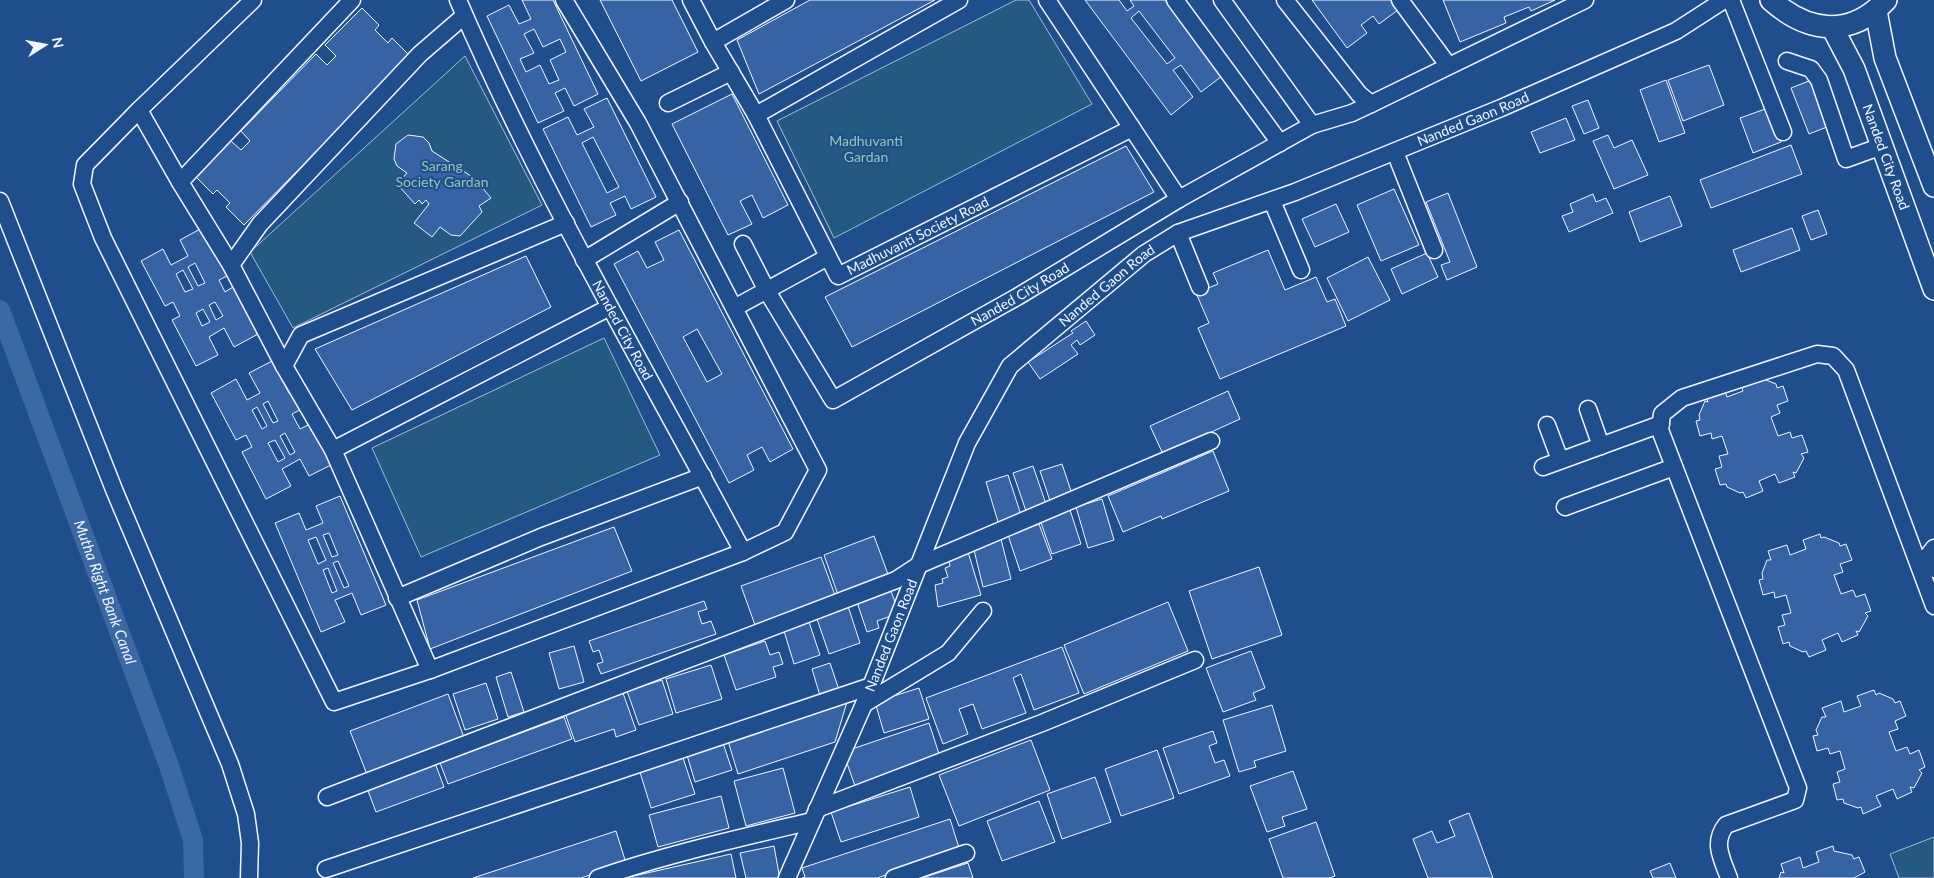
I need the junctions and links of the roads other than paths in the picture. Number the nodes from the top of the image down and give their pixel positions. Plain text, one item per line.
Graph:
1 (253, 0) edge
2 (352, 0) edge
3 (458, 0) edge
4 (564, 0) edge
5 (690, 0) edge
6 (786, 0) edge
7 (959, 0) edge
8 (1047, 0) edge
9 (1175, 0) edge
10 (1222, 0) edge
11 (1285, 0) edge
12 (1400, 0) edge
13 (1585, 0) edge
14 (1724, 0) edge
15 (1731, 0) edge
16 (1771, 0) edge
17 (1881, 6) edge
18 (464, 16) junction
19 (1832, 27) junction
20 (713, 42) junction
21 (1787, 61) dead end
22 (1448, 66) junction
23 (731, 72) junction
24 (668, 103) dead end
25 (1371, 104) junction
26 (139, 110) junction
27 (756, 115) junction
28 (1312, 125) junction
29 (1132, 128) junction
30 (1783, 132) dead end
31 (1280, 143) junction
32 (1882, 146) junction
33 (1394, 152) junction
34 (180, 182) junction
35 (1934, 186) edge
36 (1179, 199) junction
37 (1272, 200) junction
38 (0, 201) edge
39 (680, 202) junction
40 (566, 223) junction
41 (1178, 233) junction
42 (743, 244) dead end
43 (1434, 250) dead end
44 (828, 257) junction
45 (584, 260) junction
46 (231, 265) junction
47 (1301, 270) dead end
48 (1200, 287) dead end
49 (1934, 289) edge
50 (767, 291) junction
51 (608, 308) junction
52 (734, 308) junction
53 (284, 366) junction
54 (1588, 409) dead end
55 (1661, 424) junction
56 (1547, 425) dead end
57 (1211, 441) dead end
58 (1601, 446) junction
59 (333, 450) junction
60 (1560, 460) junction
61 (1543, 467) dead end
62 (1674, 467) junction
63 (702, 476) junction
64 (1565, 507) dead end
65 (1934, 548) edge
66 (743, 552) junction
67 (919, 565) junction
68 (1927, 567) edge
69 (398, 598) junction
70 (1934, 606) edge
71 (983, 611) dead end
72 (1195, 660) dead end
73 (430, 670) junction
74 (871, 686) junction
75 (864, 704) junction
76 (327, 797) dead end
77 (815, 815) junction
78 (966, 853) dead end
79 (326, 869) dead end
80 (249, 878) edge
81 (598, 878) edge
82 (788, 878) edge
83 (894, 878) edge
84 (1729, 878) edge

1 - 26 street
2 - 34 street
3 - 18 street, Nanded City Road
4 - 39 street
5 - 20 street, Madhuvanti Society Road
6 - 20 street
7 - 27 street
8 - 29 street
9 - 31 street
10 - 28 street
11 - 25 street
12 - 22 street
13 - 22 street, Nanded City Road
14 - 33 street, Nanded Gaon Road
15 - 30 street
16 - 19 street
17 - 19 street
17 - 35 street
18 - 40 street, Nanded City Road
18 - 46 street
19 - 32 street, Nanded City Road
20 - 23 street, Madhuvanti Society Road
21 - 32 street
22 - 25 street, Nanded City Road
23 - 24 street
23 - 27 street, Madhuvanti Society Road
25 - 28 street, Nanded City Road
26 - 34 street
26 - 73 street
27 - 44 street, Madhuvanti Society Road
28 - 31 street, Nanded City Road
29 - 36 street
29 - 44 street, Madhuvanti Society Road
31 - 36 street, Nanded City Road
32 - 49 street, Nanded City Road
33 - 37 street, Nanded Gaon Road
33 - 43 street
34 - 46 street
36 - 50 street, Nanded City Road
37 - 41 street, Nanded Gaon Road
37 - 47 street
38 - 80 street
39 - 45 street
39 - 52 street
40 - 45 street, Nanded City Road
40 - 53 street
41 - 48 street
41 - 67 street, Nanded Gaon Road
42 - 50 street
44 - 50 street
45 - 51 street, Nanded City Road
46 - 53 street
50 - 52 street
51 - 59 street
51 - 63 street, Nanded City Road
52 - 66 street
53 - 59 street
54 - 58 street
55 - 58 street
55 - 62 street
55 - 68 street
56 - 60 street
57 - 67 street
58 - 60 street
59 - 69 street
60 - 61 street
62 - 64 street
62 - 84 street
63 - 66 street, Nanded City Road
63 - 69 street
65 - 68 street
66 - 73 street
67 - 74 street, Nanded Gaon Road
67 - 76 street
68 - 70 street
69 - 73 street
71 - 75 street
72 - 77 street
74 - 75 street, Nanded Gaon Road
74 - 79 street
75 - 77 street, Nanded Gaon Road
77 - 81 street
77 - 82 street, Nanded Gaon Road
78 - 83 street

